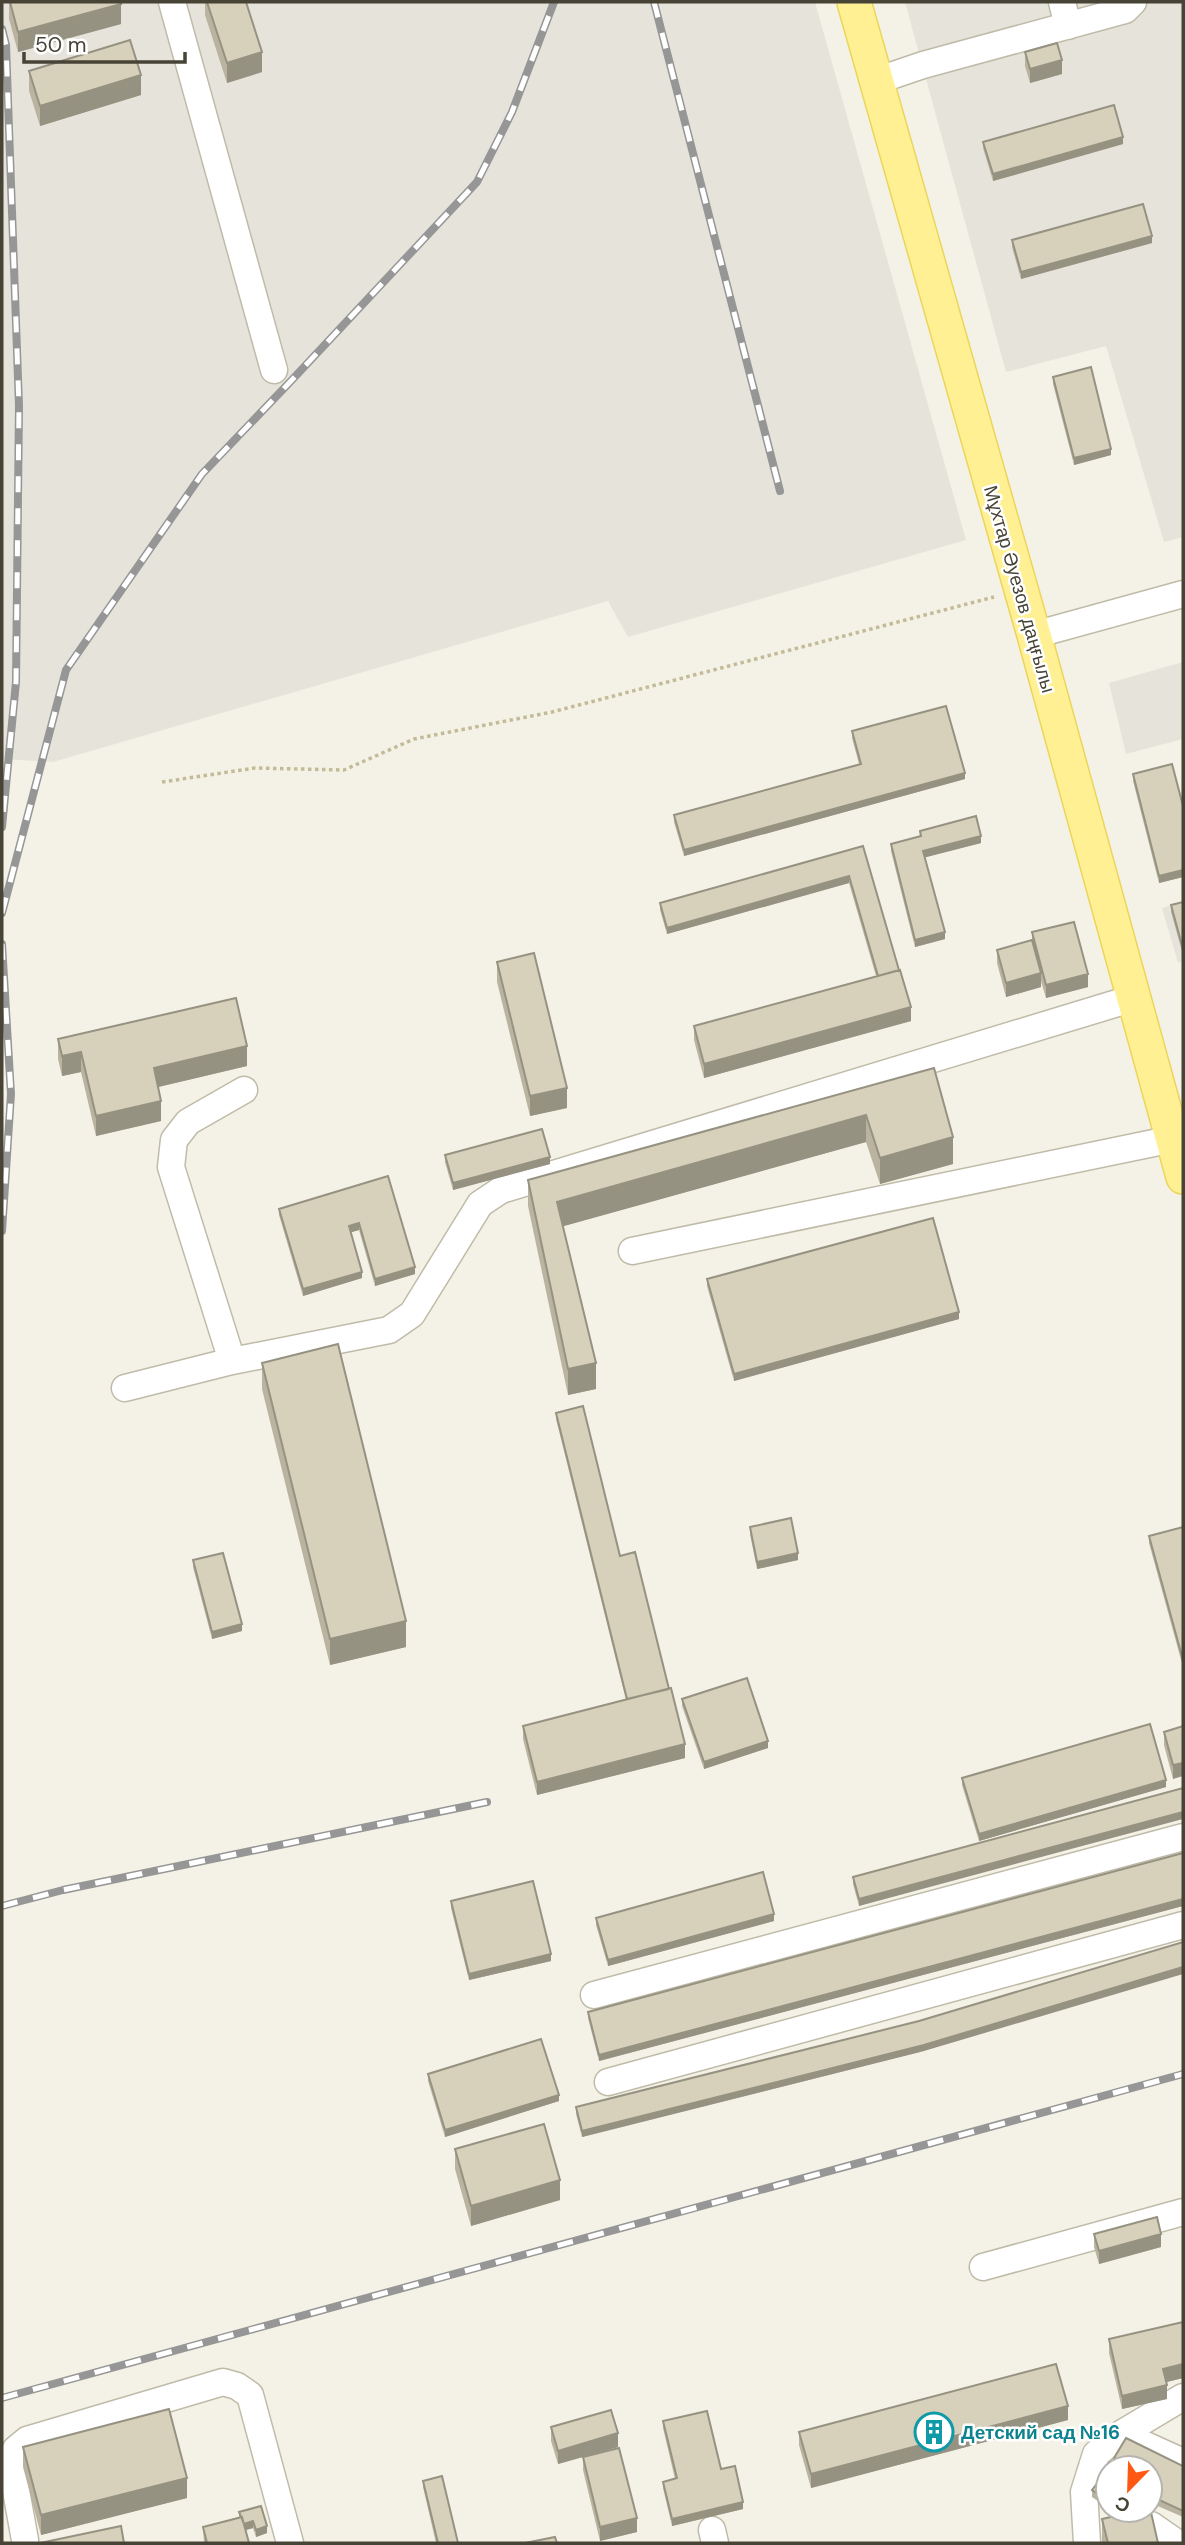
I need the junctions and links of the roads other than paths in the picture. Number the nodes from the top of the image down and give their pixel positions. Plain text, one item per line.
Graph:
1 (172, 2) edge
2 (854, 2) edge
3 (1133, 2) edge
4 (1065, 14) edge
5 (876, 81) junction
6 (274, 370) dead end
7 (1183, 594) edge
8 (1034, 635) junction
9 (1134, 998) junction
10 (244, 1090) dead end
11 (1175, 1129) edge
12 (1183, 1177) edge
13 (632, 1251) dead end
14 (232, 1361) junction
15 (125, 1388) dead end
16 (1183, 1837) edge
17 (1183, 1925) edge
18 (594, 1996) dead end
19 (608, 2082) dead end
20 (1183, 2212) edge
21 (983, 2267) dead end
22 (1183, 2397) edge
23 (1121, 2434) junction
24 (1183, 2462) edge
25 (1086, 2536) edge
26 (25, 2540) dead end
27 (290, 2543) edge
28 (1177, 2543) edge

1 - 6 lane
2 - 5 main road, Мұхтар Әуезов даңғылы
3 - 4 lane
4 - 5 lane
5 - 8 main road, Мұхтар Әуезов даңғылы
7 - 8 lane
8 - 9 main road, Мұхтар Әуезов даңғылы
9 - 11 main road, Мұхтар Әуезов даңғылы
9 - 14 lane
10 - 14 lane
11 - 12 main road, Мұхтар Әуезов даңғылы
11 - 13 lane
14 - 15 lane
16 - 18 lane
17 - 19 lane
20 - 21 lane
22 - 23 lane
23 - 24 lane
23 - 25 lane
25 - 28 lane
26 - 27 lane

